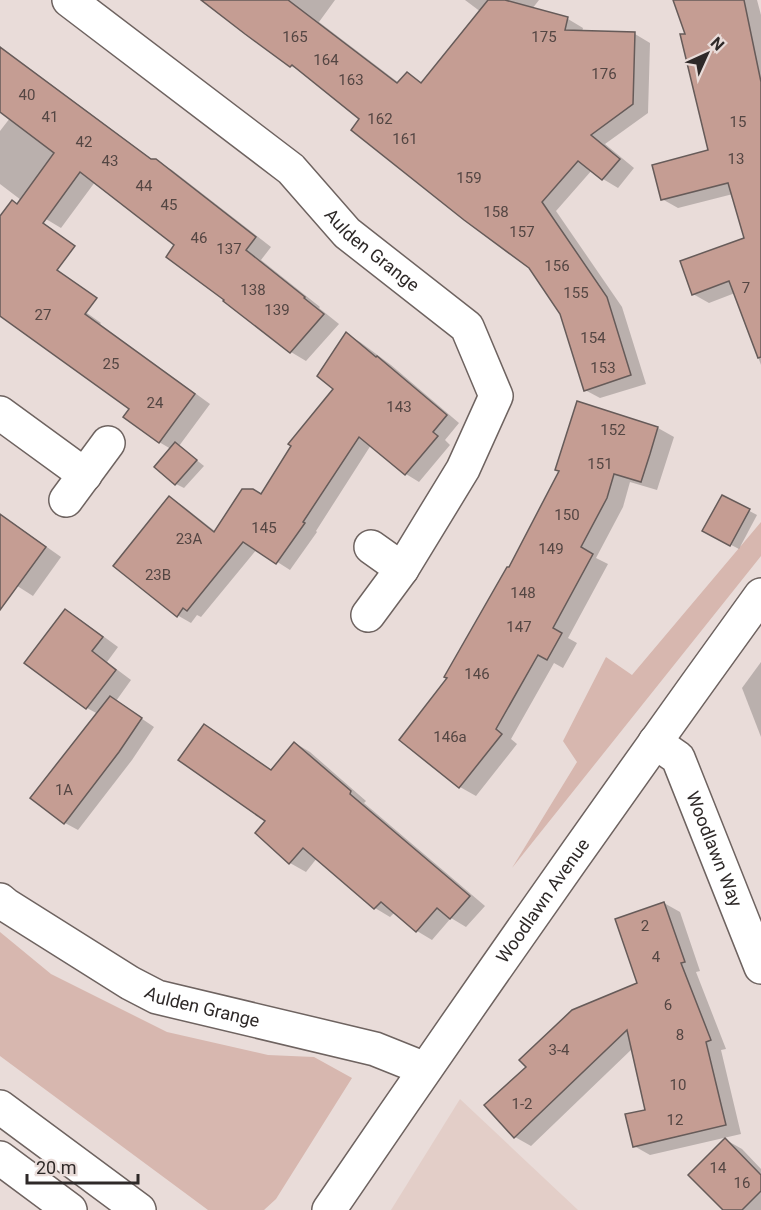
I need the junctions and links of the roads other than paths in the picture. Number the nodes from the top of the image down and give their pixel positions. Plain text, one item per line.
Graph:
1 (69, 0) edge
2 (0, 413) edge
3 (108, 443) dead end
4 (371, 547) dead end
5 (402, 569) junction
6 (761, 595) edge
7 (368, 615) dead end
8 (655, 742) junction
9 (0, 900) edge
10 (761, 967) edge
11 (425, 1069) junction
12 (0, 1107) edge
13 (0, 1158) edge
14 (70, 1210) edge
15 (139, 1210) edge
16 (329, 1210) edge

1 - 5 street, Aulden Grange
2 - 3 street
4 - 5 street
5 - 7 street, Aulden Grange
6 - 8 street, Woodlawn Avenue
8 - 10 street, Woodlawn Way
8 - 11 street, Woodlawn Avenue
9 - 11 street, Aulden Grange
11 - 16 street, Woodlawn Avenue
12 - 15 street
13 - 14 street

